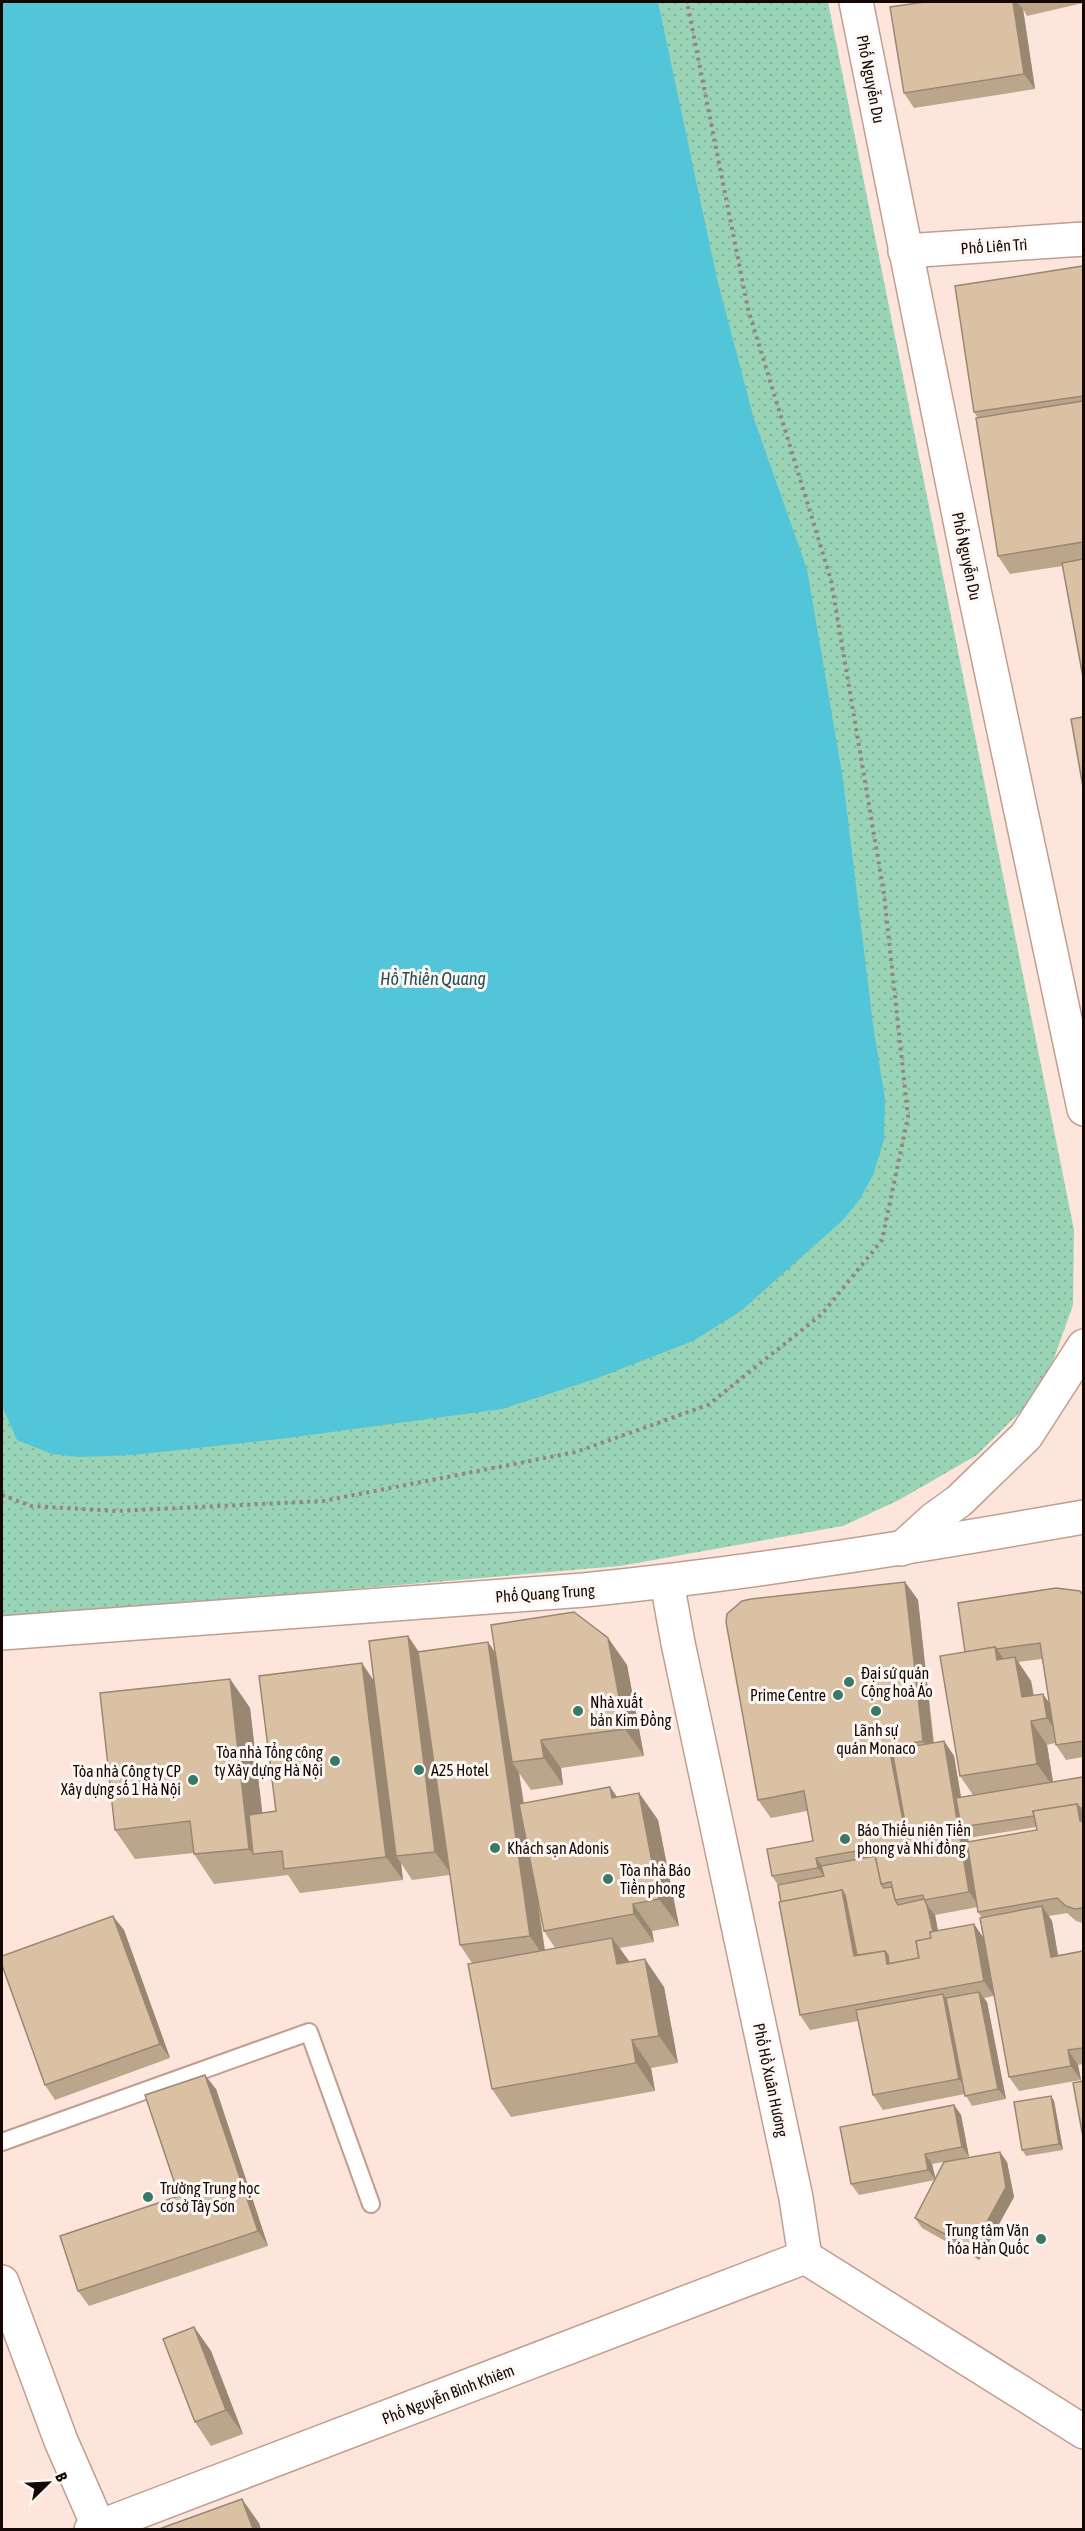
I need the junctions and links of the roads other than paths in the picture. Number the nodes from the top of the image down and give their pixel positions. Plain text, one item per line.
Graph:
1 (856, 2) edge
2 (1083, 239) edge
3 (905, 251) junction
4 (1083, 1109) edge
5 (1083, 1346) edge
6 (1083, 1517) edge
7 (901, 1549) junction
8 (667, 1582) junction
9 (2, 1633) edge
10 (2, 2142) edge
11 (371, 2204) dead end
12 (805, 2257) junction
13 (2, 2282) edge
14 (1083, 2432) edge
15 (97, 2528) edge

1 - 3 street, Phố Nguyễn Du
2 - 3 street, Phố Liên Trì
3 - 4 street, Phố Nguyễn Du
5 - 7 street
6 - 7 street, Phố Quang Trung
7 - 8 street, Phố Quang Trung
8 - 9 street, Phố Quang Trung
8 - 12 street, Phố Hồ Xuân Hương
10 - 11 lane
12 - 14 street
12 - 15 street, Phố Nguyễn Bỉnh Khiêm
13 - 15 street

